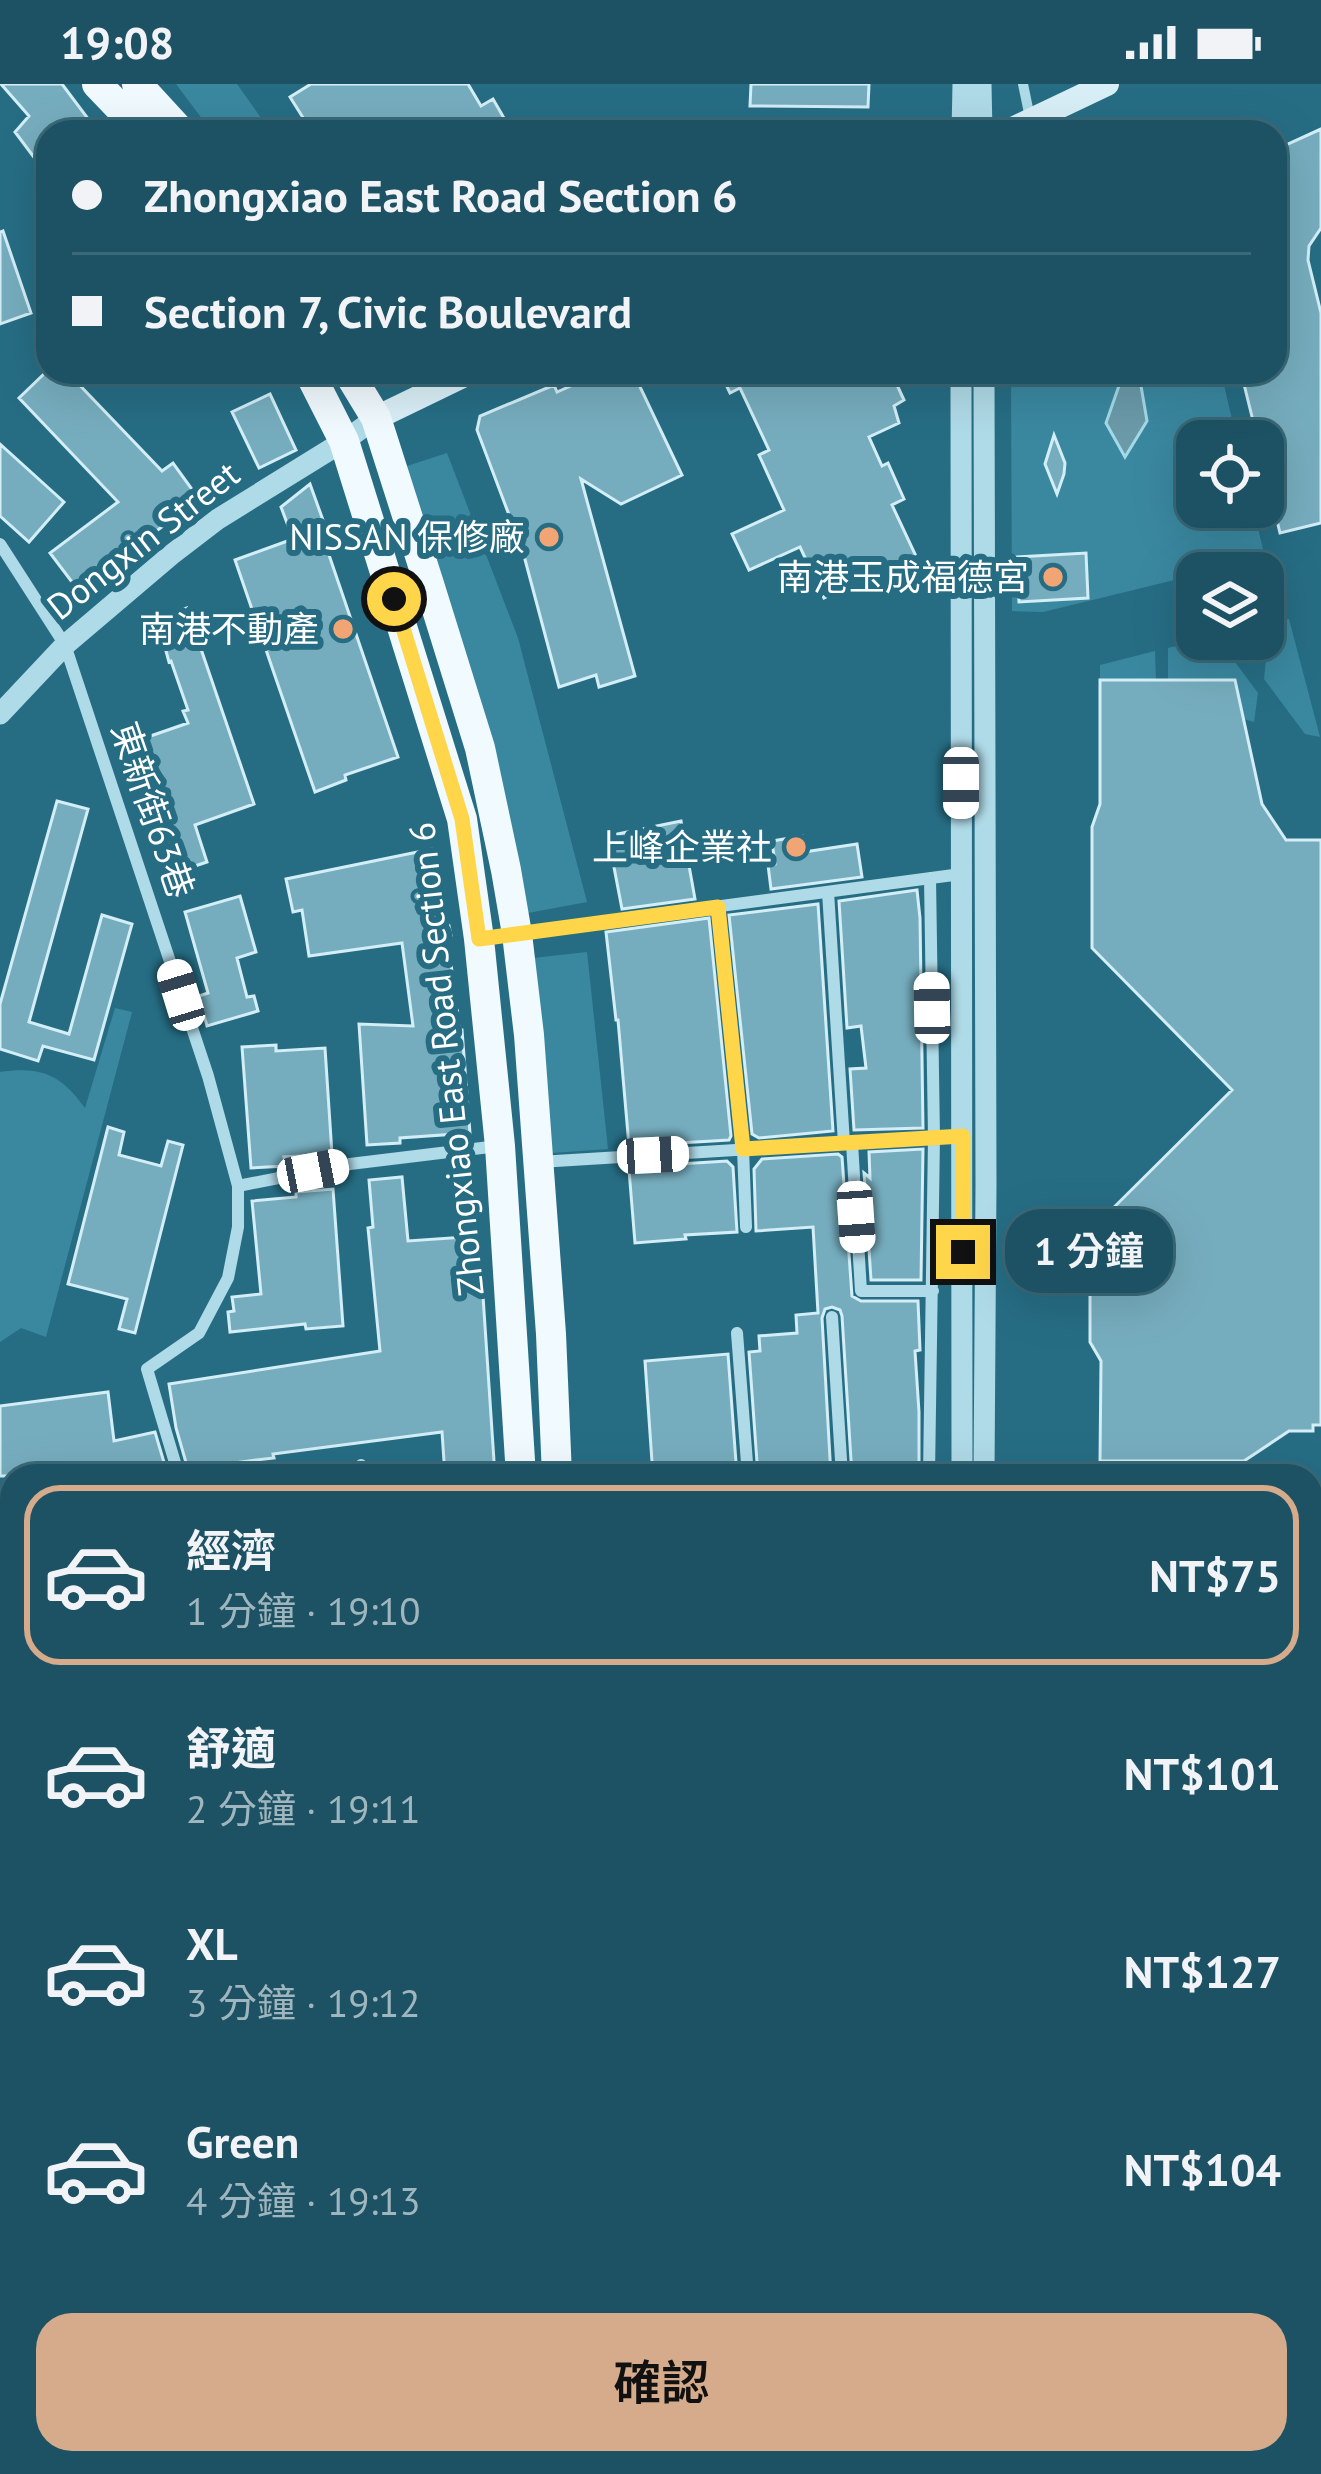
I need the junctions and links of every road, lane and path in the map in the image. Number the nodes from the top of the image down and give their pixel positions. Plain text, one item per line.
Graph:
1 (97, 84) edge
2 (137, 84) edge
3 (963, 84) edge
4 (981, 84) edge
5 (1023, 84) edge
6 (1107, 84) edge
7 (131, 120) edge
8 (170, 120) edge
9 (962, 120) edge
10 (982, 120) edge
11 (1031, 120) edge
12 (1033, 120) edge
13 (315, 384) edge
14 (355, 384) edge
15 (446, 384) edge
16 (962, 384) edge
17 (984, 384) edge
18 (376, 418) junction
19 (344, 441) junction
20 (0, 544) edge
21 (65, 645) junction
22 (0, 715) edge
23 (961, 874) junction
24 (930, 878) junction
25 (828, 892) junction
26 (718, 907) junction
27 (517, 934) junction
28 (479, 939) junction
29 (963, 1136) junction
30 (934, 1137) junction
31 (848, 1143) junction
32 (500, 1146) junction
33 (743, 1149) junction
34 (537, 1162) junction
35 (238, 1186) junction
36 (746, 1227) dead end
37 (933, 1291) junction
38 (832, 1317) dead end
39 (737, 1333) dead end
40 (175, 1464) edge
41 (520, 1464) edge
42 (556, 1464) edge
43 (747, 1464) edge
44 (841, 1464) edge
45 (929, 1464) edge
46 (962, 1464) edge
47 (984, 1464) edge

1 - 7 main road
2 - 8 main road
3 - 9 street
4 - 10 street
5 - 11 street
6 - 12 main road
13 - 19 main road, Zhongxiao East Road Section 6
14 - 18 main road, Zhongxiao East Road Section 6
15 - 18 main road, Dongxin Street
16 - 23 street
17 - 47 street
18 - 19 street, Dongxin Street
18 - 27 main road, Zhongxiao East Road Section 6
19 - 21 street, Dongxin Street
19 - 28 main road, Zhongxiao East Road Section 6
20 - 21 street, 東新街63巷
21 - 22 street, Dongxin Street
21 - 35 street, 東新街63巷
23 - 24 street
23 - 29 street
24 - 25 street
24 - 30 street
25 - 26 street
25 - 31 street
26 - 27 street
26 - 33 street
27 - 28 street
27 - 34 main road, Zhongxiao East Road Section 6
28 - 32 main road, Zhongxiao East Road Section 6
29 - 30 street
29 - 46 street
30 - 31 street
30 - 37 street
31 - 33 street
31 - 37 street
32 - 35 street
32 - 41 main road, Zhongxiao East Road Section 6
33 - 34 street
33 - 36 street
34 - 42 main road, Zhongxiao East Road Section 6
35 - 40 street, 東新街63巷
37 - 45 street
38 - 44 street
39 - 43 street

